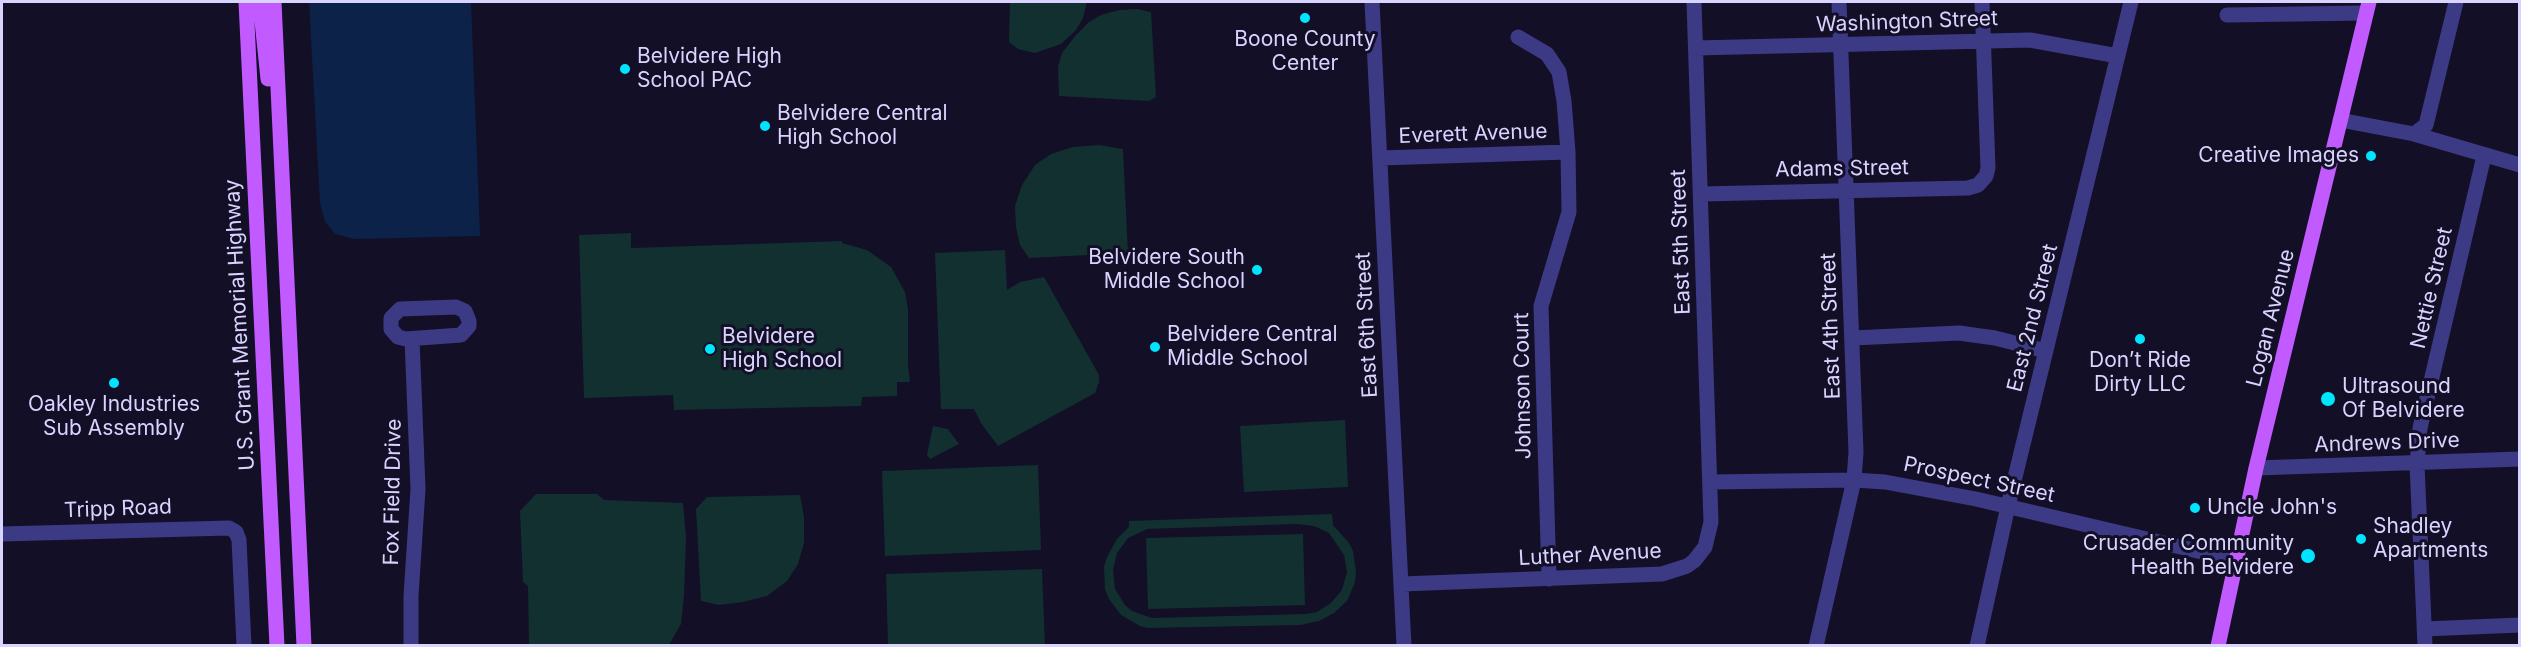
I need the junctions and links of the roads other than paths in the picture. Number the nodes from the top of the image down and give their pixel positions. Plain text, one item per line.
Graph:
1 (246, 2) edge
2 (260, 2) edge
3 (274, 2) edge
4 (1372, 2) edge
5 (1694, 2) edge
6 (1839, 2) edge
7 (1982, 2) edge
8 (2131, 2) edge
9 (2456, 2) edge
10 (2367, 7) edge
11 (2227, 15) dead end
12 (1518, 37) dead end
13 (1983, 41) junction
14 (1841, 46) junction
15 (1696, 48) junction
16 (2118, 56) junction
17 (2340, 120) junction
18 (280, 131) junction
19 (2414, 134) junction
20 (1568, 152) junction
21 (2484, 156) junction
22 (1380, 158) junction
23 (2520, 165) edge
24 (1846, 190) junction
25 (1701, 194) junction
26 (1852, 338) junction
27 (412, 339) junction
28 (2046, 351) junction
29 (2520, 459) edge
30 (2417, 464) junction
31 (2256, 468) junction
32 (1854, 480) junction
33 (1710, 482) junction
34 (2008, 506) junction
35 (2, 534) edge
36 (2236, 560) junction
37 (1550, 579) junction
38 (1402, 584) junction
39 (2520, 625) edge
40 (2424, 629) junction
41 (244, 645) edge
42 (276, 645) edge
43 (304, 645) edge
44 (411, 645) edge
45 (1404, 645) edge
46 (1816, 645) edge
47 (1977, 645) edge
48 (2218, 645) edge
49 (2425, 645) edge

1 - 42 main road, U.S. Grant Memorial Highway
2 - 18 main road
3 - 18 main road
4 - 22 street, East 6th Street
5 - 15 street, East 5th Street
6 - 14 street, East 4th Street
7 - 13 street
8 - 16 street, East 2nd Street
9 - 19 street
10 - 11 street
10 - 17 main road, Logan Avenue
12 - 20 street, Johnson Court
13 - 14 street, Washington Street
13 - 16 street, Washington Street
13 - 24 street, Adams Street
14 - 15 street, Washington Street
14 - 24 street, East 4th Street
15 - 25 street, East 5th Street
16 - 28 street, East 2nd Street
17 - 19 street
17 - 31 main road, Logan Avenue
18 - 43 main road
19 - 21 street
20 - 22 street, Everett Avenue
20 - 37 street, Johnson Court
21 - 23 street
21 - 30 street, Nettie Street
22 - 38 street, East 6th Street
24 - 25 street, Adams Street
24 - 26 street, East 4th Street
25 - 33 street, East 5th Street
26 - 28 street
26 - 32 street, East 4th Street
27 - 27 street
27 - 44 street, Fox Field Drive
28 - 34 street, East 2nd Street
29 - 30 street, Andrews Drive
30 - 31 street, Andrews Drive
30 - 40 street, Nettie Street
31 - 36 main road, Logan Avenue
32 - 33 street, Prospect Street
32 - 34 street, Prospect Street
32 - 46 street, East 4th Street
33 - 37 street, Luther Avenue
34 - 36 street, Prospect Street
34 - 47 street, East 2nd Street
35 - 41 street, Tripp Road
36 - 48 main road, Logan Avenue
37 - 38 street, Luther Avenue
38 - 45 street, East 6th Street
39 - 40 street
40 - 49 street, Nettie Street

